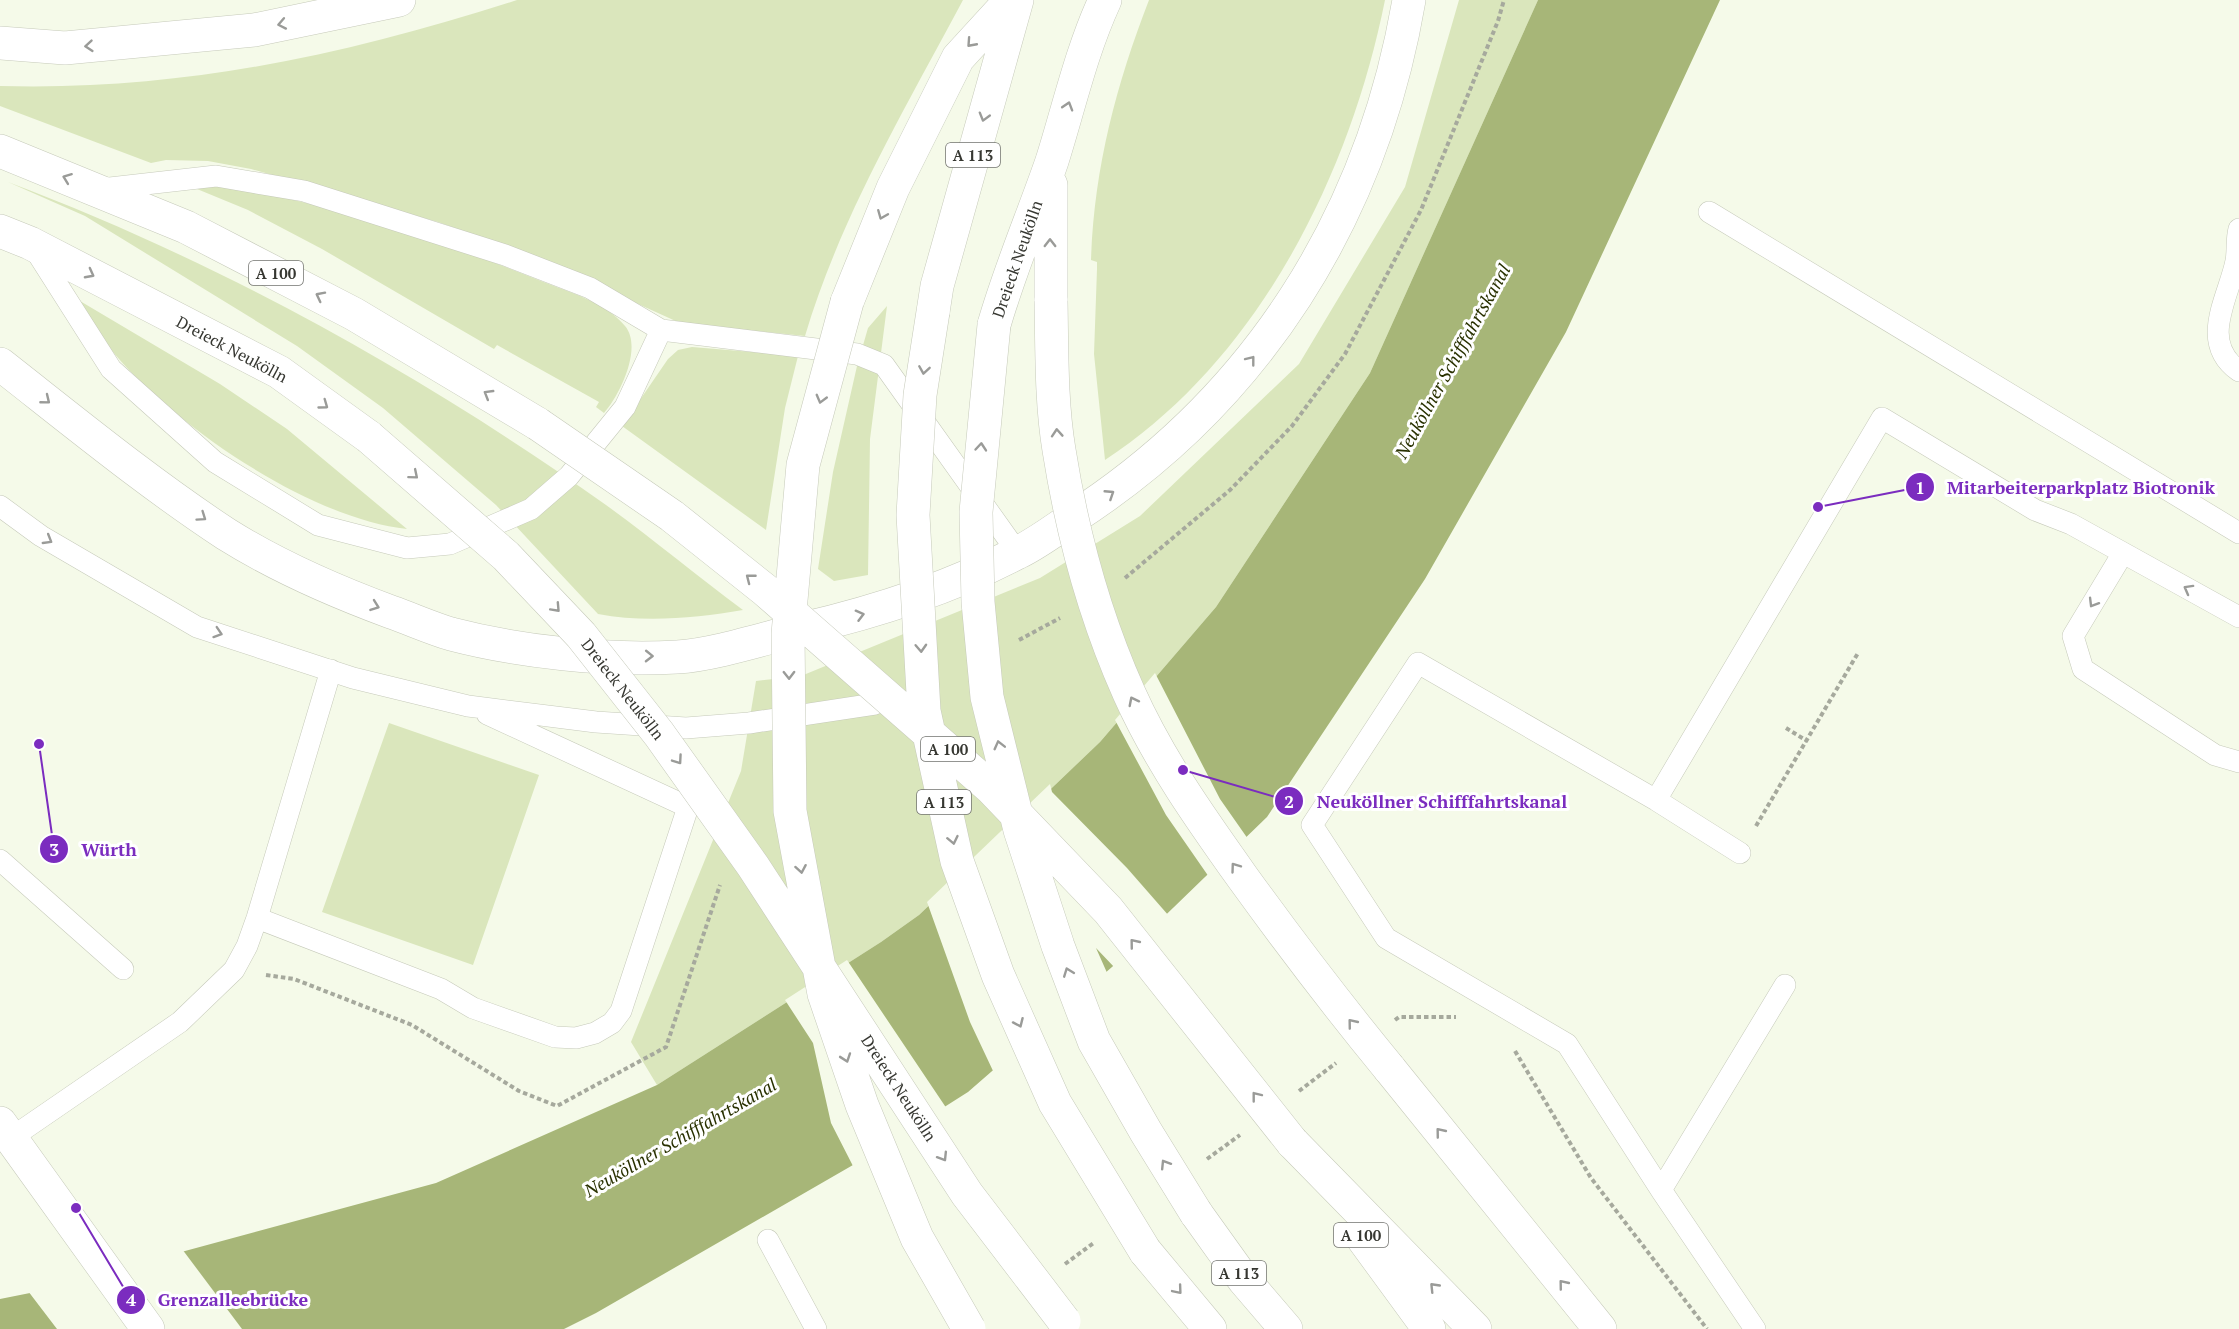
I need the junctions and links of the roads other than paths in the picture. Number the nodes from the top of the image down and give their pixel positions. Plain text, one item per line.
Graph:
1 (319, 0) edge
2 (399, 0) edge
3 (1011, 0) edge
4 (1017, 0) edge
5 (1105, 0) edge
6 (1409, 0) edge
7 (360, 10) junction
8 (0, 43) edge
9 (0, 151) edge
10 (1051, 162) junction
11 (97, 189) junction
12 (1709, 212) dead end
13 (2239, 229) edge
14 (0, 231) edge
15 (30, 243) junction
16 (661, 330) junction
17 (0, 364) edge
18 (2239, 371) edge
19 (0, 506) edge
20 (2239, 533) edge
21 (1018, 553) junction
22 (2122, 553) junction
23 (2239, 617) edge
24 (331, 670) junction
25 (875, 704) dead end
26 (468, 706) junction
27 (2239, 762) edge
28 (1656, 800) junction
29 (1740, 853) road end
30 (0, 860) edge
31 (257, 918) junction
32 (123, 969) dead end
33 (1785, 985) dead end
34 (12, 1140) edge
35 (1292, 1142) junction
36 (1661, 1190) junction
37 (768, 1240) dead end
38 (1067, 1325) edge
39 (148, 1329) edge
40 (816, 1329) edge
41 (969, 1329) edge
42 (1210, 1329) edge
43 (1286, 1329) edge
44 (1428, 1329) edge
45 (1475, 1329) edge
46 (1600, 1329) edge
47 (1755, 1329) edge

1 - 7 main road
2 - 7 main road
3 -> 41 main road, bridge
4 -> 42 main road, A 113, bridge
10 -> 5 main road, Dreieck Neukölln / A 113
21 -> 6 main road
7 -> 8 main road
11 -> 9 main road, A 100
43 -> 10 main road, Dreieck Neukölln / A 113, bridge
46 -> 10 main road, bridge
11 - 16 lane
35 -> 11 main road, A 100, bridge
12 - 20 lane
13 - 18 lane
14 - 15 main road, Dreieck Neukölln
15 - 16 lane
15 -> 38 main road, Dreieck Neukölln, bridge
16 - 21 lane
17 -> 21 main road
19 -> 24 lane
23 -> 22 lane
22 -> 27 lane
22 - 28 lane
24 - 26 lane
24 - 31 lane
25 - 26 lane
26 - 31 lane
28 - 29 lane
28 - 36 lane
30 - 32 lane
31 - 34 lane
33 - 36 lane
34 - 39 main road
35 - 44 main road, A 100
45 -> 35 main road
36 - 47 lane
37 - 40 lane

